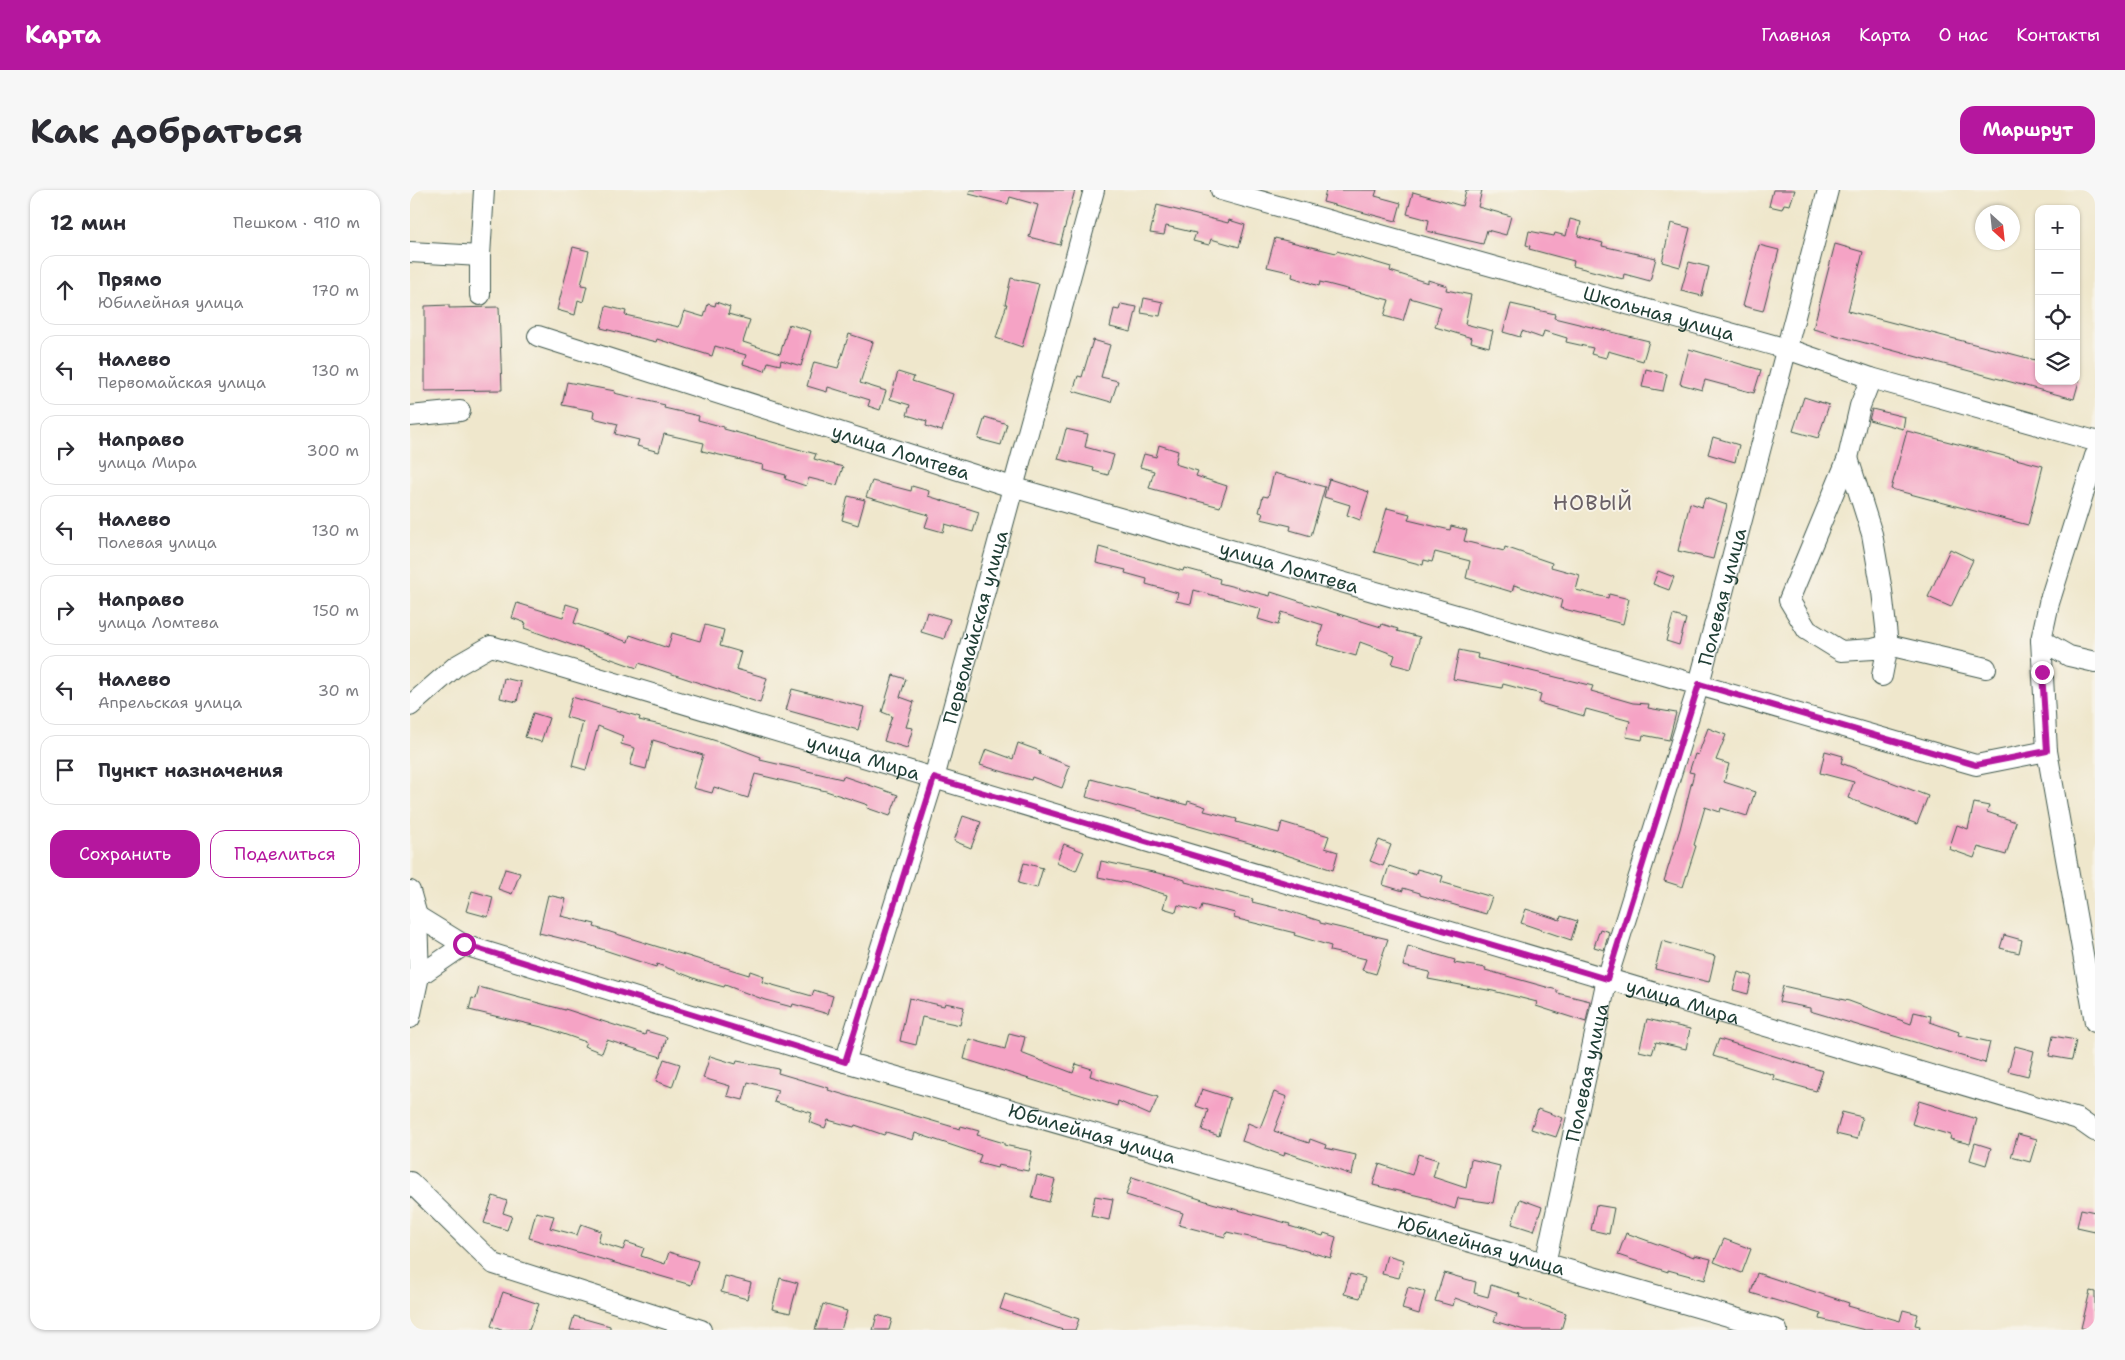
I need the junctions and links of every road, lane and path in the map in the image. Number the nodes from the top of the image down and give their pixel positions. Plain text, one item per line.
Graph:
1 (484, 190) edge
2 (1094, 190) edge
3 (1221, 190) edge
4 (1828, 190) edge
5 (410, 252) edge
6 (480, 256) junction
7 (480, 295) dead end
8 (538, 336) dead end
9 (1787, 349) junction
10 (1871, 378) junction
11 (460, 411) dead end
12 (410, 416) edge
13 (2095, 441) edge
14 (2095, 456) edge
15 (1848, 458) junction
16 (1012, 487) junction
17 (2041, 640) junction
18 (1888, 645) junction
19 (2095, 662) edge
20 (1986, 668) dead end
21 (1882, 676) dead end
22 (1699, 684) junction
23 (410, 706) edge
24 (2047, 751) junction
25 (934, 778) junction
26 (410, 891) edge
27 (418, 916) junction
28 (464, 944) junction
29 (2089, 948) edge
30 (419, 976) junction
31 (1607, 979) junction
32 (410, 1018) edge
33 (2095, 1022) edge
34 (845, 1062) junction
35 (2095, 1131) edge
36 (410, 1182) edge
37 (1545, 1264) junction
38 (701, 1330) edge
39 (1777, 1330) edge

1 - 6 street
2 - 16 street, Первомайская улица
3 - 9 street, Школьная улица
4 - 9 street, Полевая улица
5 - 6 street
6 - 7 street
8 - 16 street, улица Ломтева
9 - 10 street, Школьная улица
9 - 22 street, Полевая улица
10 - 13 street, Школьная улица
10 - 15 street
11 - 12 street
14 - 17 street
15 - 18 street
15 - 18 street
16 - 22 street, улица Ломтева
16 - 25 street, Первомайская улица
17 - 19 street
17 - 24 street
18 - 20 street
18 - 21 street
22 - 24 street, улица Ломтева
22 - 31 street, Полевая улица
23 - 25 street, улица Мира
24 - 29 street
25 - 31 street, улица Мира
25 - 34 street, Первомайская улица
26 - 27 street
27 - 28 street, Юбилейная улица
27 - 30 street
28 - 30 street
28 - 34 street, Юбилейная улица
29 - 33 street
30 - 32 street
31 - 35 street, улица Мира
31 - 37 street, Полевая улица
34 - 37 street, Юбилейная улица
36 - 38 street
37 - 39 street, Юбилейная улица

